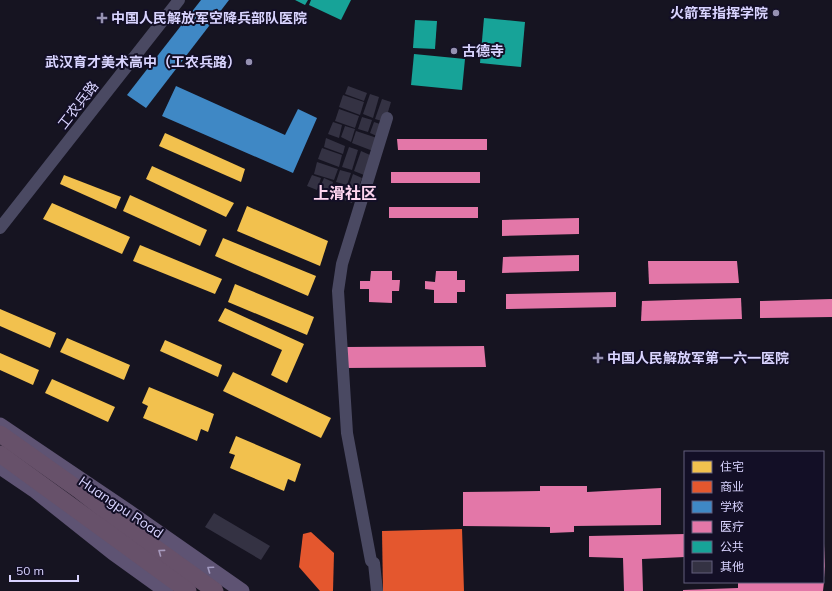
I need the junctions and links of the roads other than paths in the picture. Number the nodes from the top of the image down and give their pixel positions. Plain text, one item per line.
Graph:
1 (172, 0) edge
2 (179, 0) edge
3 (387, 118) dead end
4 (0, 220) edge
5 (0, 228) edge
6 (0, 425) edge
7 (0, 434) edge
8 (0, 454) edge
9 (59, 465) junction
10 (0, 467) edge
11 (34, 490) junction
12 (79, 490) junction
13 (117, 530) junction
14 (166, 591) edge
15 (188, 591) edge
16 (215, 591) edge
17 (242, 591) edge
18 (377, 591) edge

1 - 4 street, 工农兵路
2 - 5 street, 工农兵路
3 - 18 street
6 - 9 main road, Huangpu Road
7 - 12 highway, Huangpu Road
8 - 13 highway, Huangpu Road
9 - 12 highway
17 -> 9 main road, Huangpu Road
10 - 11 main road
11 - 13 highway
11 - 14 main road
12 - 13 highway, Huangpu Road
13 - 15 highway
16 -> 13 highway

